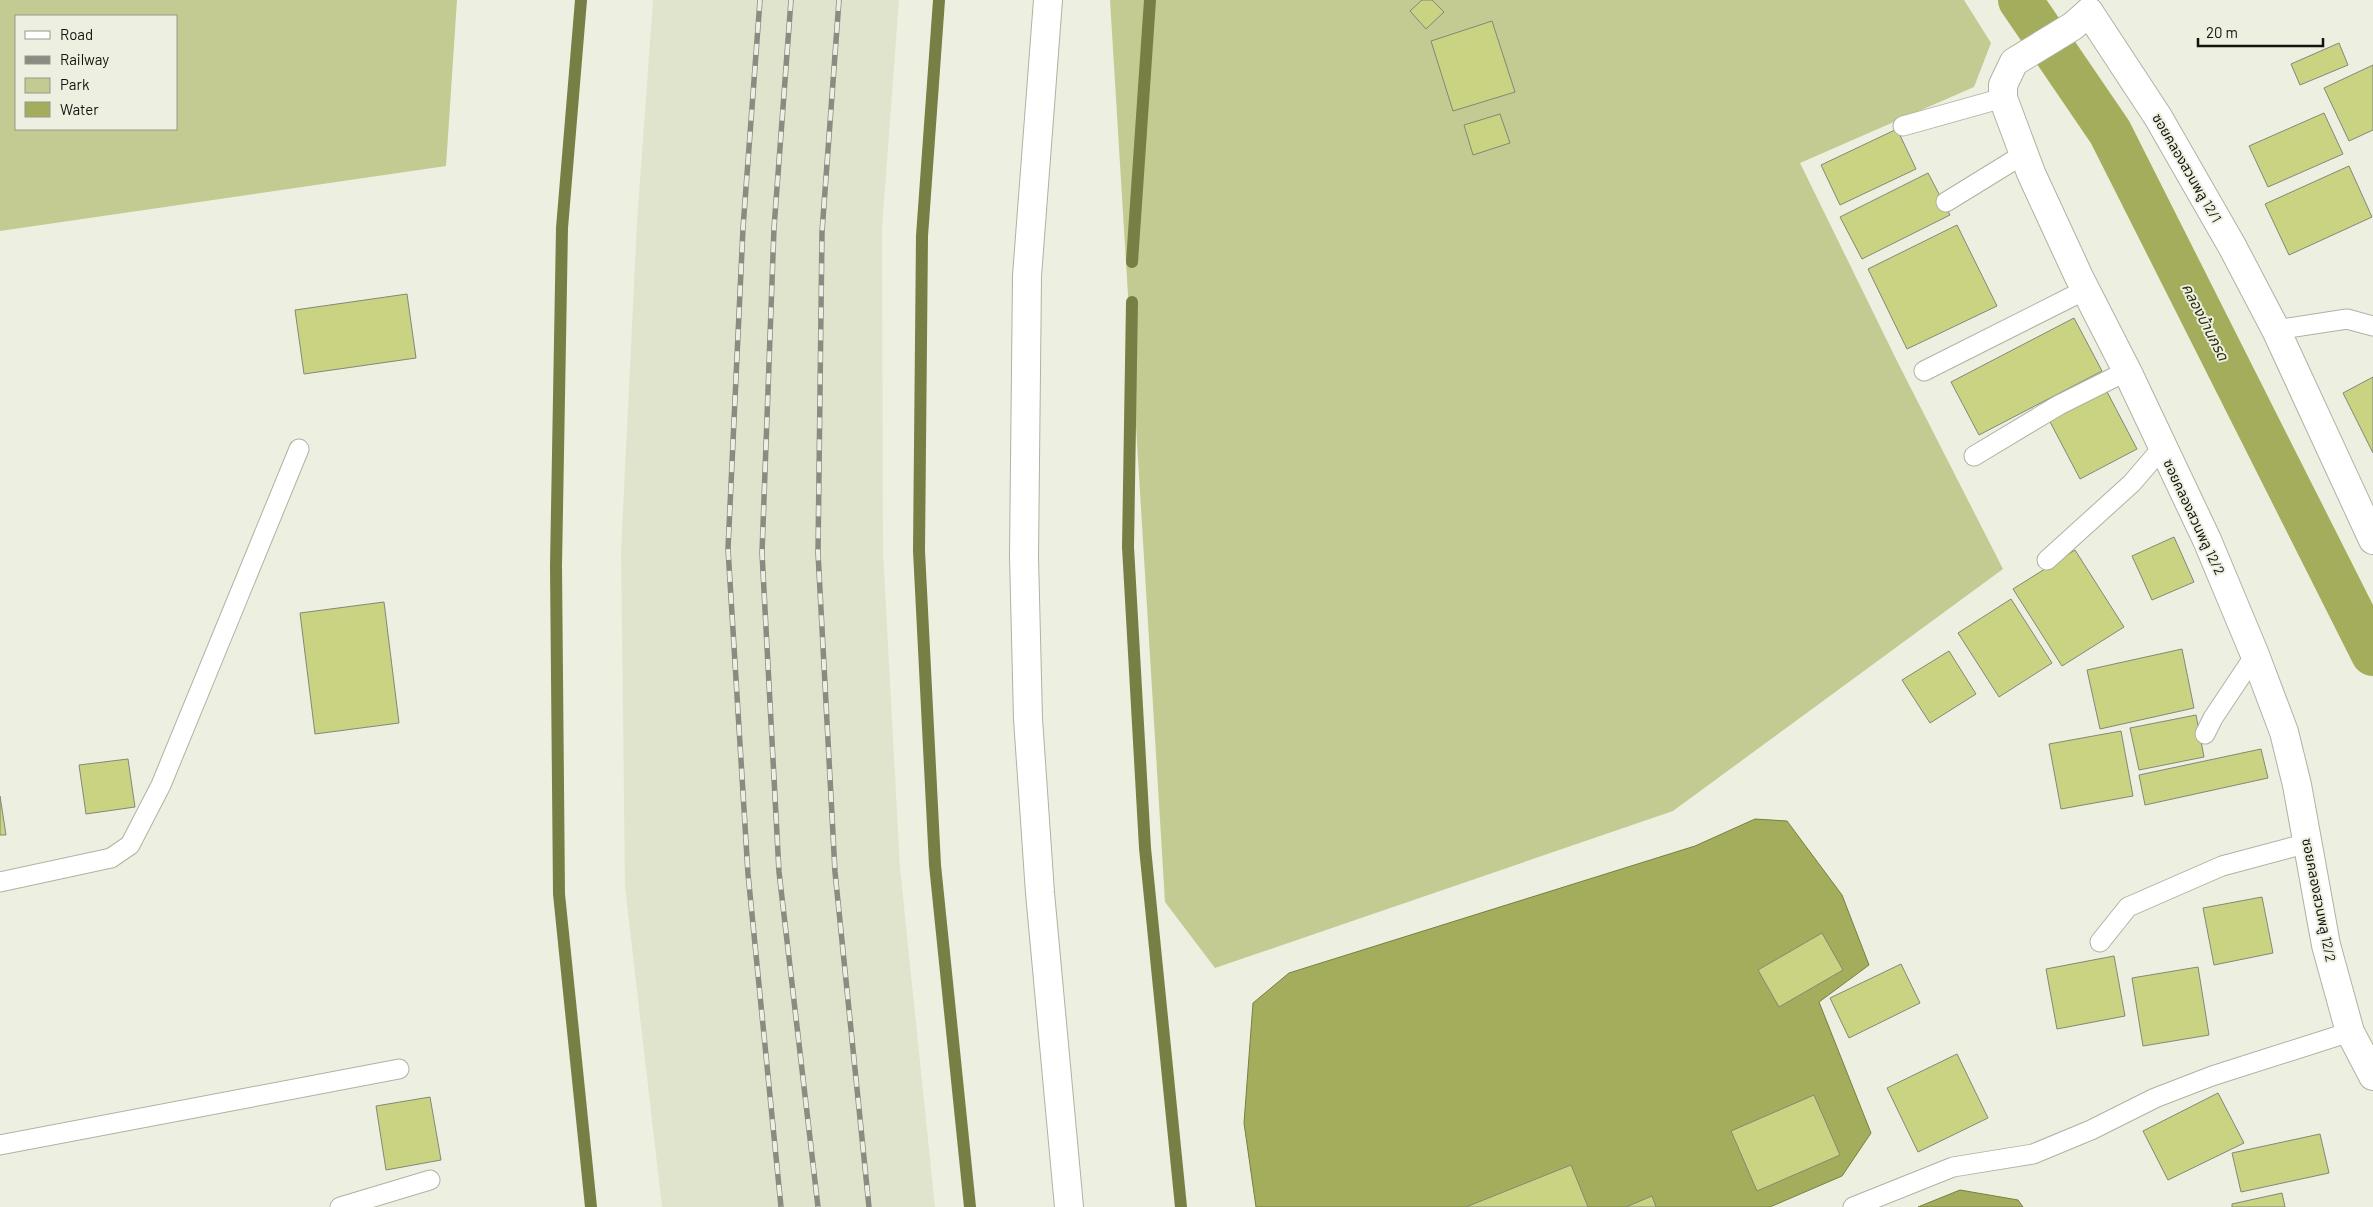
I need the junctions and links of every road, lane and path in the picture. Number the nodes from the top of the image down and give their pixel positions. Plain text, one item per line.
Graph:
1 (1048, 0) edge
2 (2085, 13) edge
3 (2003, 98) junction
4 (1902, 126) dead end
5 (2024, 154) junction
6 (1946, 202) dead end
7 (2086, 290) junction
8 (2373, 326) edge
9 (2276, 330) junction
10 (1924, 371) dead end
11 (2127, 371) junction
12 (299, 448) dead end
13 (2162, 448) junction
14 (1974, 456) dead end
15 (2373, 540) edge
16 (2047, 560) dead end
17 (2255, 655) junction
18 (2205, 734) dead end
19 (2308, 843) junction
20 (0, 882) edge
21 (2100, 942) dead end
22 (2350, 1032) junction
23 (399, 1069) dead end
24 (2373, 1076) edge
25 (0, 1146) edge
26 (430, 1180) dead end
27 (340, 1207) edge
28 (1069, 1207) edge
29 (1853, 1207) edge

1 - 28 street
2 - 3 street
2 - 9 street, ซอยคลองสวนพลู 12/1
3 - 4 lane
3 - 5 street, ซอยคลองสวนพลู 12/2
5 - 6 lane
5 - 7 street, ซอยคลองสวนพลู 12/2
7 - 10 lane
7 - 11 street, ซอยคลองสวนพลู 12/2
8 - 9 lane
9 - 15 street, ซอยคลองสวนพลู 12/1
11 - 13 street, ซอยคลองสวนพลู 12/2
11 - 14 lane
12 - 20 lane
13 - 16 lane
13 - 17 street, ซอยคลองสวนพลู 12/2
17 - 18 lane
17 - 19 street, ซอยคลองสวนพลู 12/2
19 - 21 lane
19 - 22 street, ซอยคลองสวนพลู 12/2
22 - 24 street, ซอยคลองสวนพลู 12/2
22 - 29 lane
23 - 25 lane
26 - 27 lane

